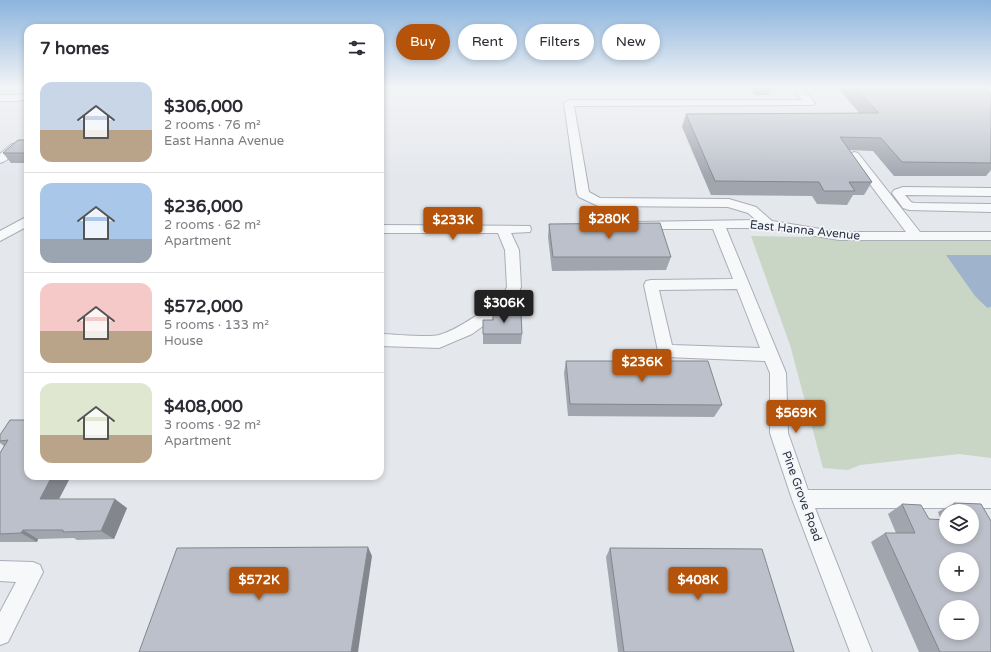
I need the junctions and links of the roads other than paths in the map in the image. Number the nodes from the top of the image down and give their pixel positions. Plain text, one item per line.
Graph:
1 (571, 117) edge
2 (24, 145) edge
3 (854, 154) edge
4 (0, 160) edge
5 (991, 192) edge
6 (991, 208) edge
7 (24, 223) edge
8 (718, 224) junction
9 (768, 224) junction
10 (627, 225) edge
11 (0, 229) edge
12 (14, 229) junction
13 (24, 229) edge
14 (384, 229) edge
15 (504, 229) junction
16 (525, 229) dead end
17 (916, 236) junction
18 (991, 236) edge
19 (0, 237) edge
20 (742, 284) junction
21 (384, 340) edge
22 (770, 355) junction
23 (802, 499) junction
24 (991, 499) edge
25 (0, 571) edge
26 (0, 634) edge
27 (861, 652) edge

1 - 9 street
2 - 4 street
3 - 17 street
5 - 6 street
7 - 12 street
8 - 9 street, East Hanna Avenue
8 - 10 street, East Hanna Avenue
8 - 20 street, Pine Grove Road
9 - 17 street, East Hanna Avenue
11 - 12 street
12 - 13 street
12 - 19 street
14 - 15 street
15 - 16 street
15 - 21 street
17 - 18 street, East Hanna Avenue
20 - 22 street, Pine Grove Road
20 - 22 street
22 - 23 street, Pine Grove Road
23 - 24 street
23 - 27 street, Pine Grove Road
25 - 26 street

